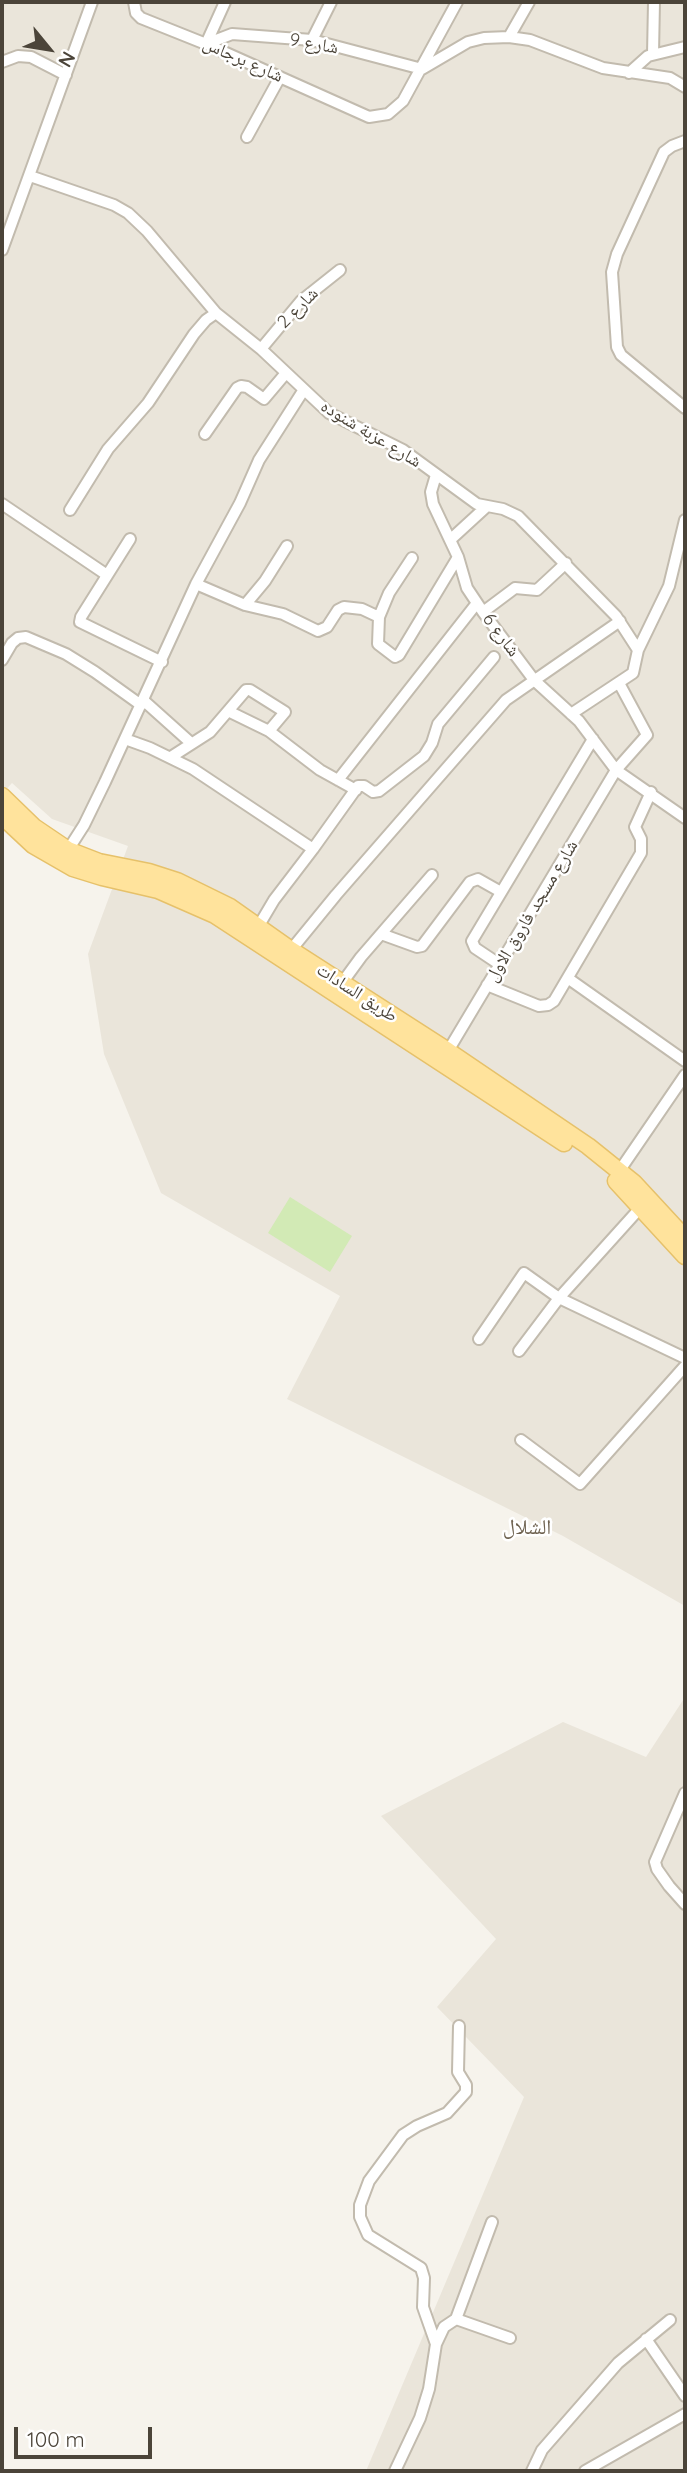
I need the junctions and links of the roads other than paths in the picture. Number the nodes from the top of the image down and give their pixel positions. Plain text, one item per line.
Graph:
1 (92, 2) edge
2 (134, 2) edge
3 (225, 2) edge
4 (331, 2) edge
5 (457, 2) edge
6 (529, 2) edge
7 (654, 2) edge
8 (509, 37) junction
9 (312, 40) junction
10 (205, 44) junction
11 (685, 47) edge
12 (653, 54) junction
13 (2, 62) edge
14 (422, 69) junction
15 (629, 73) junction
16 (66, 75) junction
17 (280, 77) junction
18 (685, 87) edge
19 (247, 137) dead end
20 (685, 141) edge
21 (30, 176) junction
22 (2, 250) edge
23 (340, 270) dead end
24 (216, 313) junction
25 (261, 349) junction
26 (286, 373) junction
27 (303, 391) junction
28 (685, 408) edge
29 (205, 434) dead end
30 (436, 475) junction
31 (2, 504) edge
32 (486, 507) junction
33 (70, 510) dead end
34 (685, 520) edge
35 (130, 539) dead end
36 (450, 540) junction
37 (287, 546) dead end
38 (458, 557) junction
39 (412, 558) dead end
40 (566, 564) junction
41 (674, 571) junction
42 (107, 575) junction
43 (685, 578) edge
44 (196, 584) junction
45 (245, 605) junction
46 (480, 607) junction
47 (379, 617) junction
48 (620, 621) junction
49 (638, 650) junction
50 (494, 657) dead end
51 (2, 660) edge
52 (162, 662) junction
53 (534, 680) junction
54 (619, 682) junction
55 (142, 702) junction
56 (228, 711) junction
57 (571, 714) junction
58 (269, 731) junction
59 (125, 739) junction
60 (593, 739) junction
61 (191, 743) junction
62 (171, 757) junction
63 (616, 771) junction
64 (338, 780) junction
65 (356, 790) junction
66 (651, 793) junction
67 (2, 796) edge
68 (2, 816) edge
69 (685, 818) edge
70 (313, 849) junction
71 (68, 850) junction
72 (432, 875) dead end
73 (501, 891) junction
74 (258, 927) junction
75 (381, 934) junction
76 (291, 950) junction
77 (499, 964) junction
78 (569, 979) junction
79 (342, 982) junction
80 (487, 985) junction
81 (448, 1051) junction
82 (685, 1061) edge
83 (685, 1075) edge
84 (620, 1170) junction
85 (641, 1207) junction
86 (684, 1234) edge
87 (685, 1256) edge
88 (559, 1298) junction
89 (479, 1339) dead end
90 (519, 1350) dead end
91 (685, 1358) edge
92 (685, 1366) edge
93 (521, 1440) dead end
94 (684, 1800) edge
95 (685, 1904) edge
96 (459, 2026) dead end
97 (492, 2222) dead end
98 (456, 2319) junction
99 (670, 2320) dead end
100 (510, 2338) dead end
101 (646, 2339) junction
102 (436, 2344) junction
103 (685, 2396) edge
104 (685, 2414) edge
105 (395, 2471) edge
106 (532, 2471) edge
107 (585, 2471) edge

1 - 16 street
2 - 10 street, شارع برجاس
3 - 10 street
4 - 9 street
5 - 14 street
6 - 8 street
7 - 12 street
8 - 14 street
8 - 15 street
9 - 10 street, شارع 9
9 - 14 street, شارع 9
10 - 17 street, شارع برجاس
11 - 12 street
12 - 15 street
13 - 16 street
14 - 17 street, شارع برجاس
15 - 18 street
16 - 21 street
17 - 19 street
20 - 28 street
21 - 22 street
21 - 24 street, شارع عزبة شنوده
23 - 25 street, شارع 2
24 - 25 street, شارع عزبة شنوده
24 - 33 street
25 - 26 street, شارع عزبة شنوده
26 - 27 street, شارع عزبة شنوده
26 - 29 street
27 - 30 street, شارع عزبة شنوده
27 - 44 street
30 - 32 street, شارع عزبة شنوده
30 - 36 street, شارع 6
31 - 42 street
32 - 36 street
32 - 40 street, شارع عزبة شنوده
34 - 41 street
35 - 42 street
36 - 38 street, شارع 6
37 - 45 street
38 - 46 street, شارع 6
38 - 47 street
39 - 47 street
40 - 46 street
40 - 48 street, شارع عزبة شنوده
41 - 43 street
41 - 49 street
42 - 52 street
44 - 45 street
44 - 52 street
45 - 47 street
46 - 53 street, شارع 6
46 - 64 street
48 - 49 street, شارع عزبة شنوده
48 - 53 street
49 - 54 street
50 - 65 street
51 - 55 street
52 - 55 street
53 - 57 street, شارع 6
53 - 76 street
54 - 57 street
54 - 63 street, شارع مسجد فاروق الاول
55 - 59 street
55 - 61 street
56 - 58 street
56 - 58 street
56 - 61 street
57 - 60 street, شارع 6
58 - 64 street
59 - 62 street
59 - 71 street
60 - 63 street, شارع 6
60 - 73 street
61 - 62 street
62 - 70 street
63 - 66 street
63 - 77 street, شارع مسجد فاروق الاول
64 - 65 street
65 - 70 street
66 - 69 street
66 - 78 street
67 - 71 main road, طريق السادات
68 - 85 main road, طريق السادات
70 - 74 street
71 - 74 main road, طريق السادات
72 - 75 street
73 - 75 street
73 - 77 street
74 - 76 main road, طريق السادات
75 - 79 street
76 - 79 main road, طريق السادات
77 - 80 street, شارع مسجد فاروق الاول
78 - 80 street
78 - 82 street
79 - 81 main road, طريق السادات
80 - 81 street, شارع مسجد فاروق الاول
81 - 84 main road, طريق السادات
83 - 84 street
84 - 86 main road, طريق السادات
85 - 87 main road, طريق السادات
85 - 88 street
88 - 89 street
88 - 90 street
88 - 91 street
92 - 93 street
94 - 95 street
96 - 102 street
97 - 98 street
98 - 100 street
98 - 102 street
99 - 101 street
101 - 103 street
101 - 106 street
102 - 105 street
104 - 107 street

